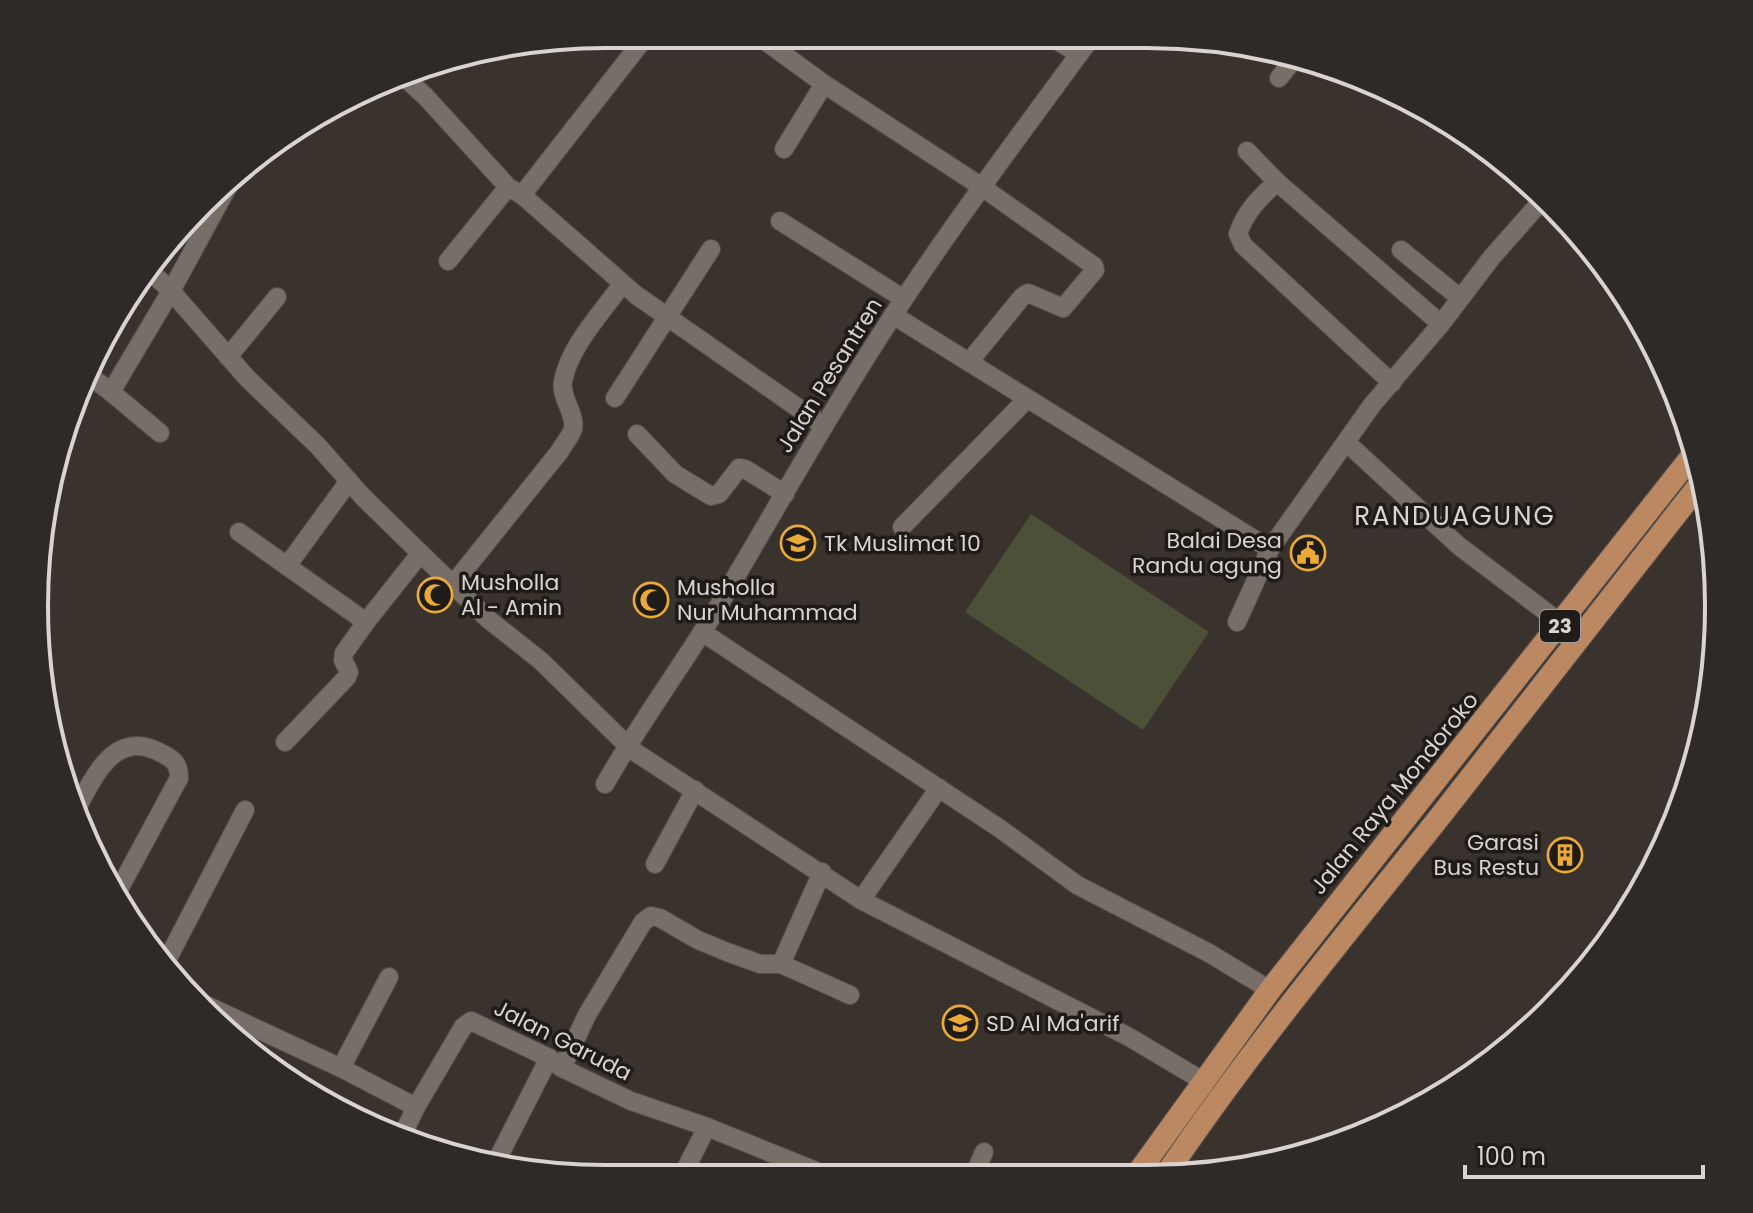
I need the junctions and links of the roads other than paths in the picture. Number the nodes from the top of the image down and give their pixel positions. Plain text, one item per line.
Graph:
1 (636, 48) edge
2 (775, 48) edge
3 (1083, 48) edge
4 (1288, 66) edge
5 (1279, 78) dead end
6 (412, 84) edge
7 (824, 84) junction
8 (784, 149) dead end
9 (1247, 151) dead end
10 (1277, 182) junction
11 (982, 187) junction
12 (515, 191) junction
13 (1536, 207) edge
14 (216, 208) edge
15 (780, 221) dead end
16 (711, 249) dead end
17 (1401, 250) dead end
18 (448, 261) dead end
19 (156, 277) edge
20 (622, 284) junction
21 (171, 291) junction
22 (277, 297) dead end
23 (1460, 298) junction
24 (904, 299) junction
25 (666, 315) junction
26 (893, 315) junction
27 (1441, 324) junction
28 (228, 357) junction
29 (969, 362) junction
30 (96, 381) edge
31 (1392, 383) junction
32 (111, 392) junction
33 (615, 398) dead end
34 (1027, 399) junction
35 (824, 426) junction
36 (160, 433) dead end
37 (637, 434) dead end
38 (1346, 442) junction
39 (1686, 463) edge
40 (349, 481) junction
41 (1693, 493) edge
42 (785, 494) junction
43 (902, 527) dead end
44 (239, 532) dead end
45 (1270, 549) junction
46 (420, 554) junction
47 (287, 566) junction
48 (454, 583) junction
49 (366, 622) junction
50 (1237, 622) dead end
51 (1562, 624) junction
52 (706, 635) junction
53 (285, 742) dead end
54 (635, 752) junction
55 (605, 784) dead end
56 (939, 788) junction
57 (695, 790) junction
58 (83, 798) edge
59 (245, 810) dead end
60 (655, 864) dead end
61 (822, 872) junction
62 (122, 884) edge
63 (861, 900) junction
64 (170, 954) edge
65 (781, 964) junction
66 (389, 977) dead end
67 (1270, 990) junction
68 (850, 995) dead end
69 (226, 1014) edge
70 (555, 1063) junction
71 (341, 1068) junction
72 (1203, 1081) junction
73 (416, 1107) junction
74 (406, 1127) edge
75 (707, 1127) junction
76 (984, 1152) dead end
77 (501, 1154) edge
78 (1173, 1164) edge
79 (688, 1165) edge
80 (781, 1165) edge
81 (978, 1165) edge
82 (1144, 1165) edge

1 - 12 street
2 - 7 street
3 - 11 street, Jalan Pesantren
4 - 5 street
6 - 12 street
7 - 8 street
7 - 11 street
9 - 10 street
10 - 27 street
10 - 31 street
11 - 24 street, Jalan Pesantren
11 - 29 street
12 - 18 street
12 - 20 street
13 - 23 street
14 - 21 street
15 - 24 street
16 - 25 street
17 - 23 street
19 - 21 street
20 - 25 street
20 - 48 street
21 - 28 street
21 - 32 street
22 - 28 street
23 - 27 street
24 - 26 street, Jalan Pesantren
25 - 33 street
25 - 35 street
26 - 29 street
26 - 35 street, Jalan Pesantren
27 - 31 street
28 - 40 street
29 - 34 street
30 - 32 street
31 - 38 street
32 - 36 street
34 - 43 street
34 - 45 street
35 - 42 street, Jalan Pesantren
37 - 42 street
38 - 45 street
38 - 51 street
39 - 51 highway, Jalan Raya Mondoroko / 23
40 - 46 street
40 - 47 street
41 - 78 highway, 23
42 - 52 street, Jalan Pesantren
44 - 47 street
45 - 50 street
46 - 48 street
46 - 49 street
47 - 49 street
48 - 54 street
49 - 53 street
51 - 67 highway, Jalan Raya Mondoroko / 23
52 - 54 street, Jalan Pesantren
52 - 56 street
54 - 55 street, Jalan Pesantren
54 - 57 street
56 - 63 street
56 - 67 street
57 - 60 street
57 - 61 street
58 - 62 street
59 - 64 street
61 - 63 street
61 - 65 street
63 - 72 street
65 - 68 street
65 - 70 street
66 - 71 street
67 - 72 highway, Jalan Raya Mondoroko / 23
69 - 71 street
70 - 73 street, Jalan Garuda
70 - 75 street, Jalan Garuda
70 - 77 street
71 - 73 street
72 - 82 highway, Jalan Raya Mondoroko / 23
73 - 74 street
75 - 79 street
75 - 80 street, Jalan Garuda
76 - 81 street

